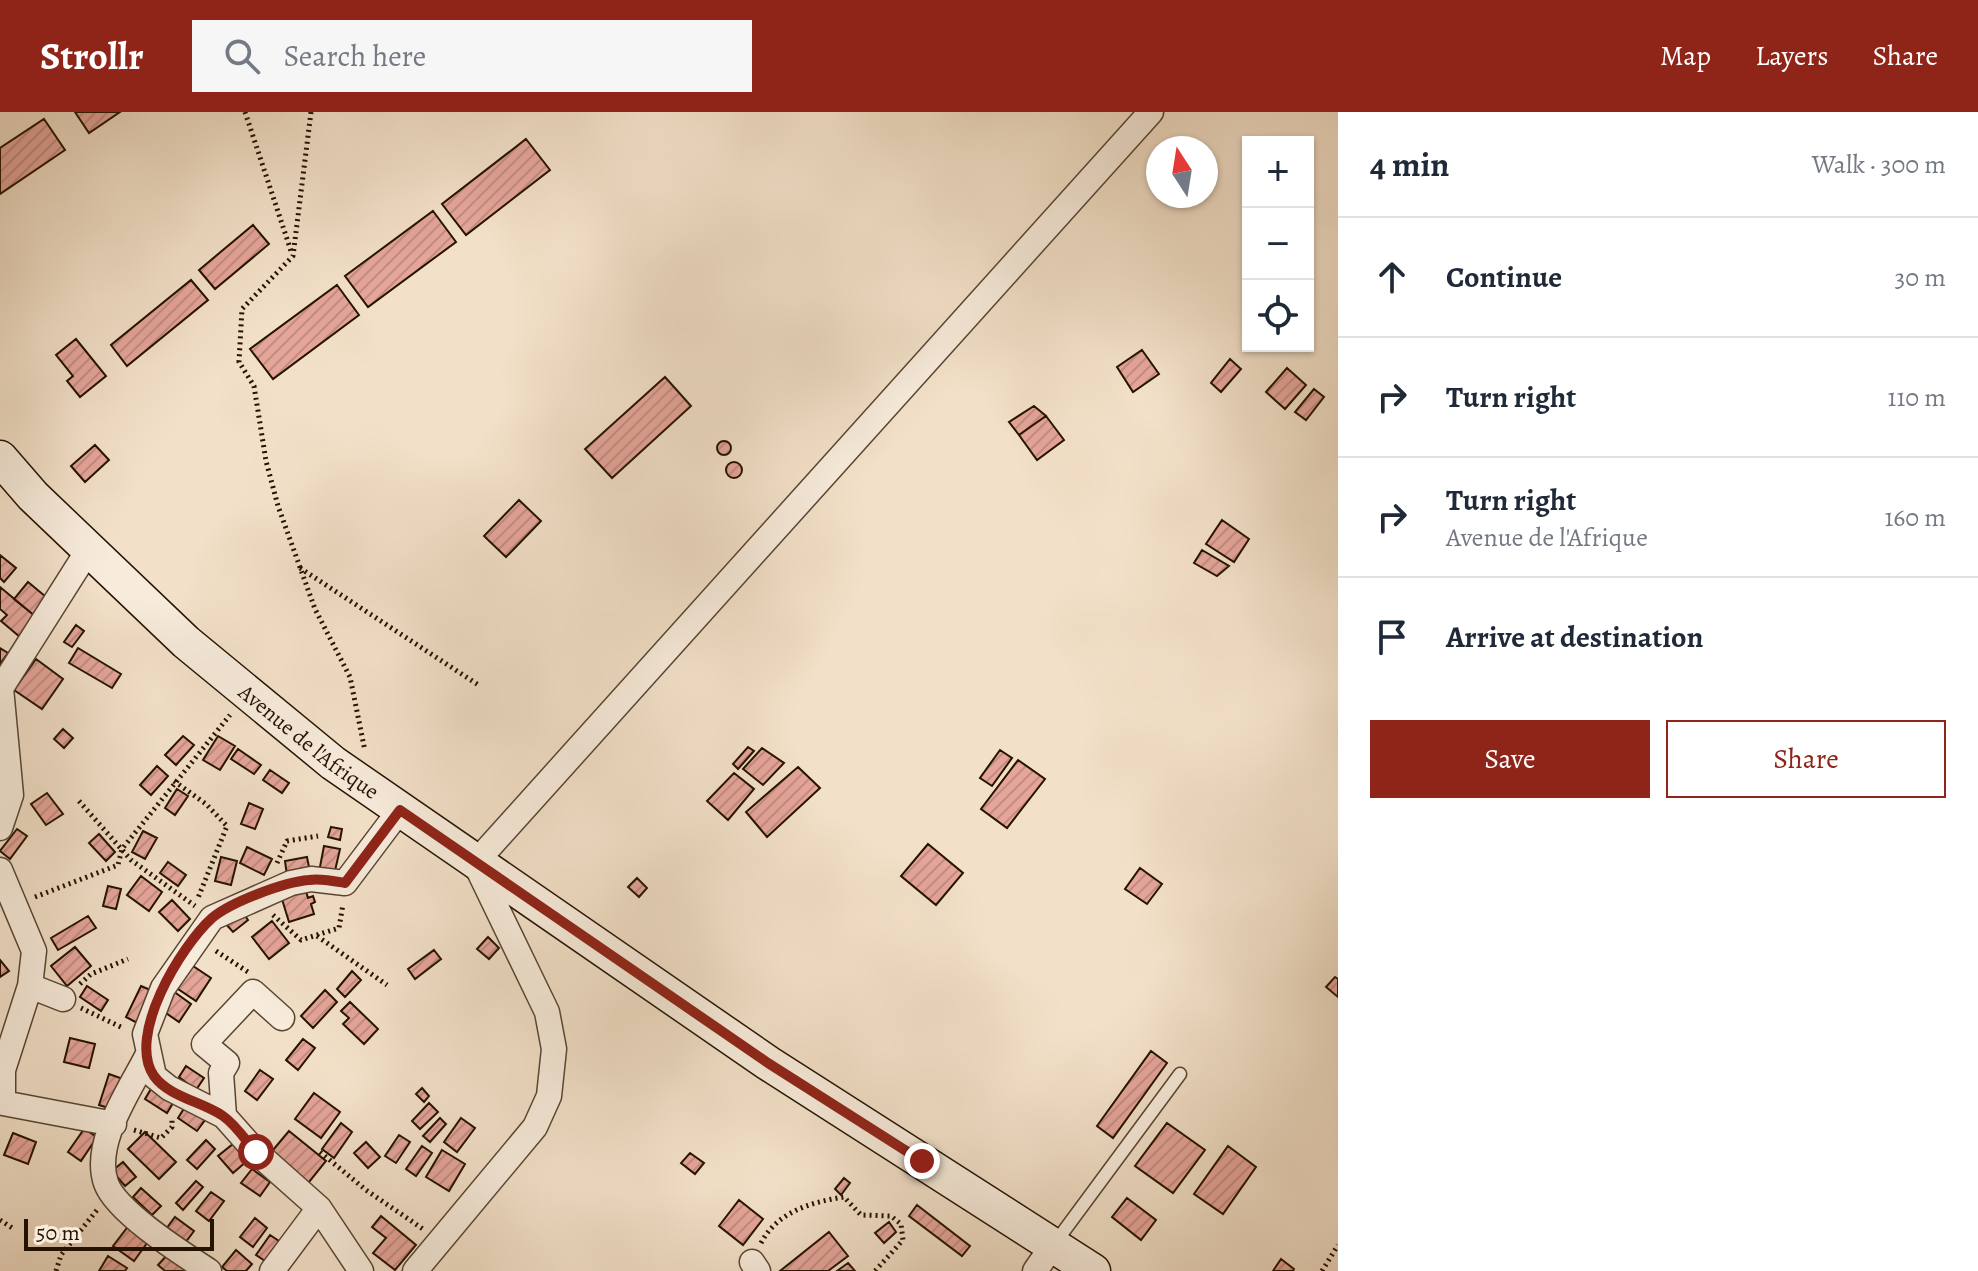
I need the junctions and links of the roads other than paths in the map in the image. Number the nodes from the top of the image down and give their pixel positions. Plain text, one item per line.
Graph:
1 (1151, 112) edge
2 (0, 458) edge
3 (89, 549) junction
4 (3, 740) edge
5 (387, 801) junction
6 (0, 828) edge
7 (475, 863) junction
8 (0, 870) edge
9 (30, 986) junction
10 (63, 999) road end
11 (282, 1018) dead end
12 (147, 1056) junction
13 (2, 1070) edge
14 (1180, 1074) dead end
15 (1, 1112) edge
16 (224, 1116) junction
17 (114, 1124) junction
18 (319, 1208) junction
19 (1044, 1258) edge
20 (209, 1271) edge
21 (272, 1271) edge
22 (361, 1271) edge
23 (415, 1271) edge
24 (1093, 1271) edge

1 - 7 street
2 - 3 main road, Avenue de l'Afrique
3 - 4 street
3 - 5 main road, Avenue de l'Afrique
4 - 6 street
5 - 7 main road, Avenue de l'Afrique
5 - 12 street
7 - 19 main road, Avenue de l'Afrique
7 - 23 street
8 - 9 street
9 - 10 street
9 - 13 street
11 - 16 street
12 - 16 street
12 - 17 street
13 - 15 street
14 - 19 lane
15 - 17 street
16 - 18 street
17 - 20 street
18 - 21 street
18 - 22 street
19 - 24 main road, Avenue de l'Afrique

